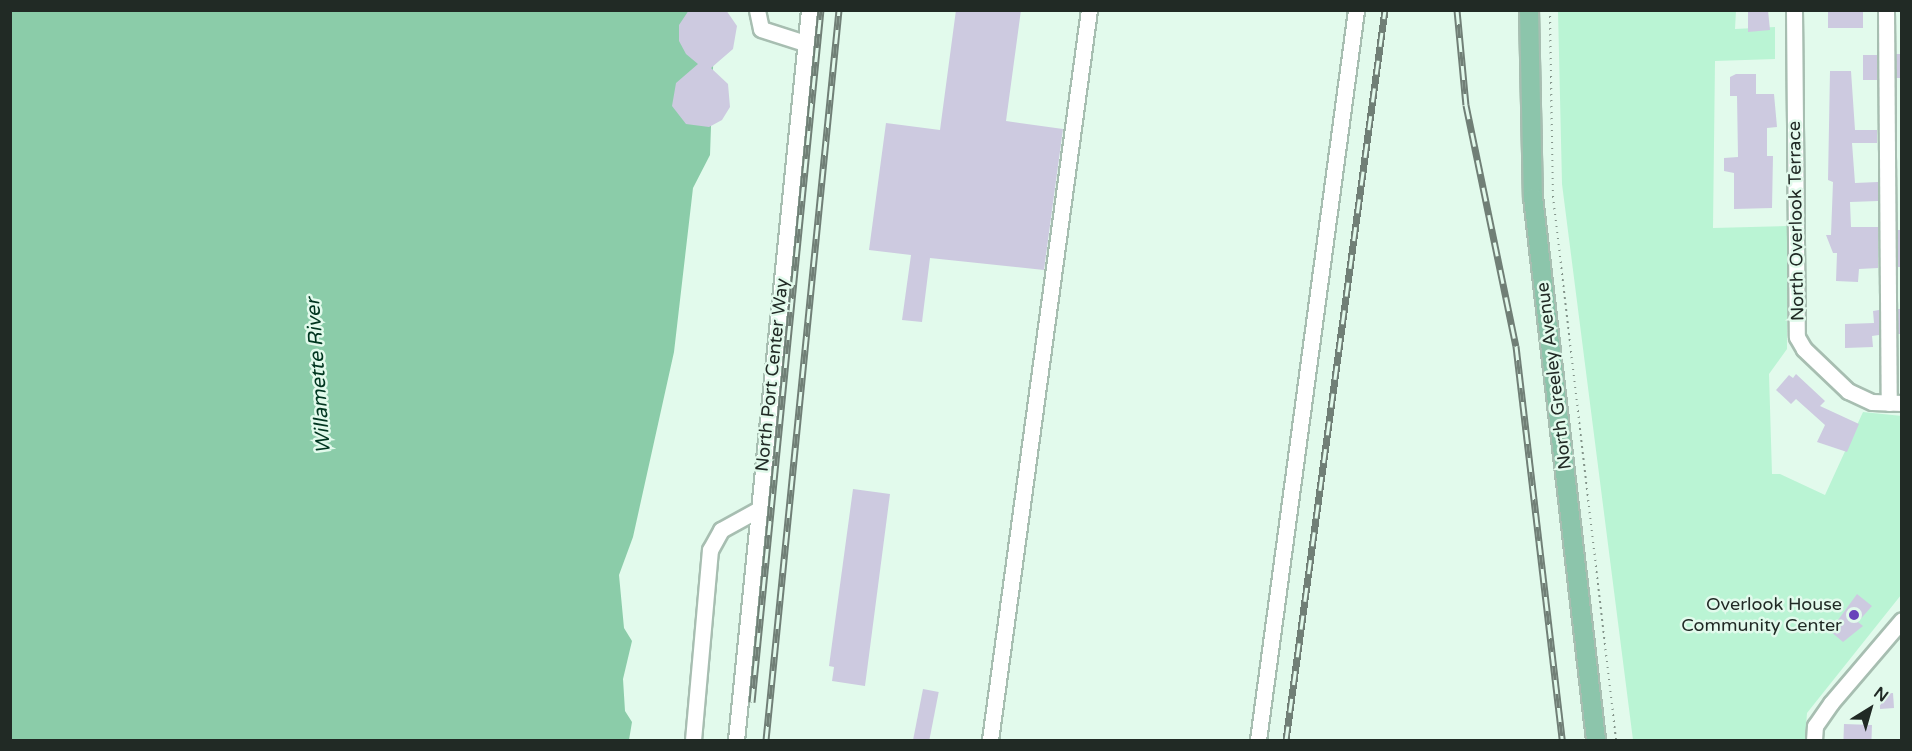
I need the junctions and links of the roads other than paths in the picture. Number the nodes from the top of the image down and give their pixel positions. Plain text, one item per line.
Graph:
1 (757, 10) edge
2 (809, 10) edge
3 (1089, 10) edge
4 (1356, 10) edge
5 (1529, 10) edge
6 (1794, 10) edge
7 (1886, 10) edge
8 (806, 43) junction
9 (1895, 403) edge
10 (759, 509) junction
11 (1902, 620) edge
12 (693, 741) edge
13 (736, 741) edge
14 (990, 741) edge
15 (1258, 741) edge
16 (1596, 741) edge
17 (1814, 741) edge

1 - 8 street
2 - 8 street, North Port Center Way
3 - 14 street
4 - 15 street
5 - 16 main road, North Greeley Avenue
6 - 9 street, North Overlook Terrace
7 - 9 street
8 - 10 street, North Port Center Way
10 - 12 street
10 - 13 street, North Port Center Way
11 - 17 street

